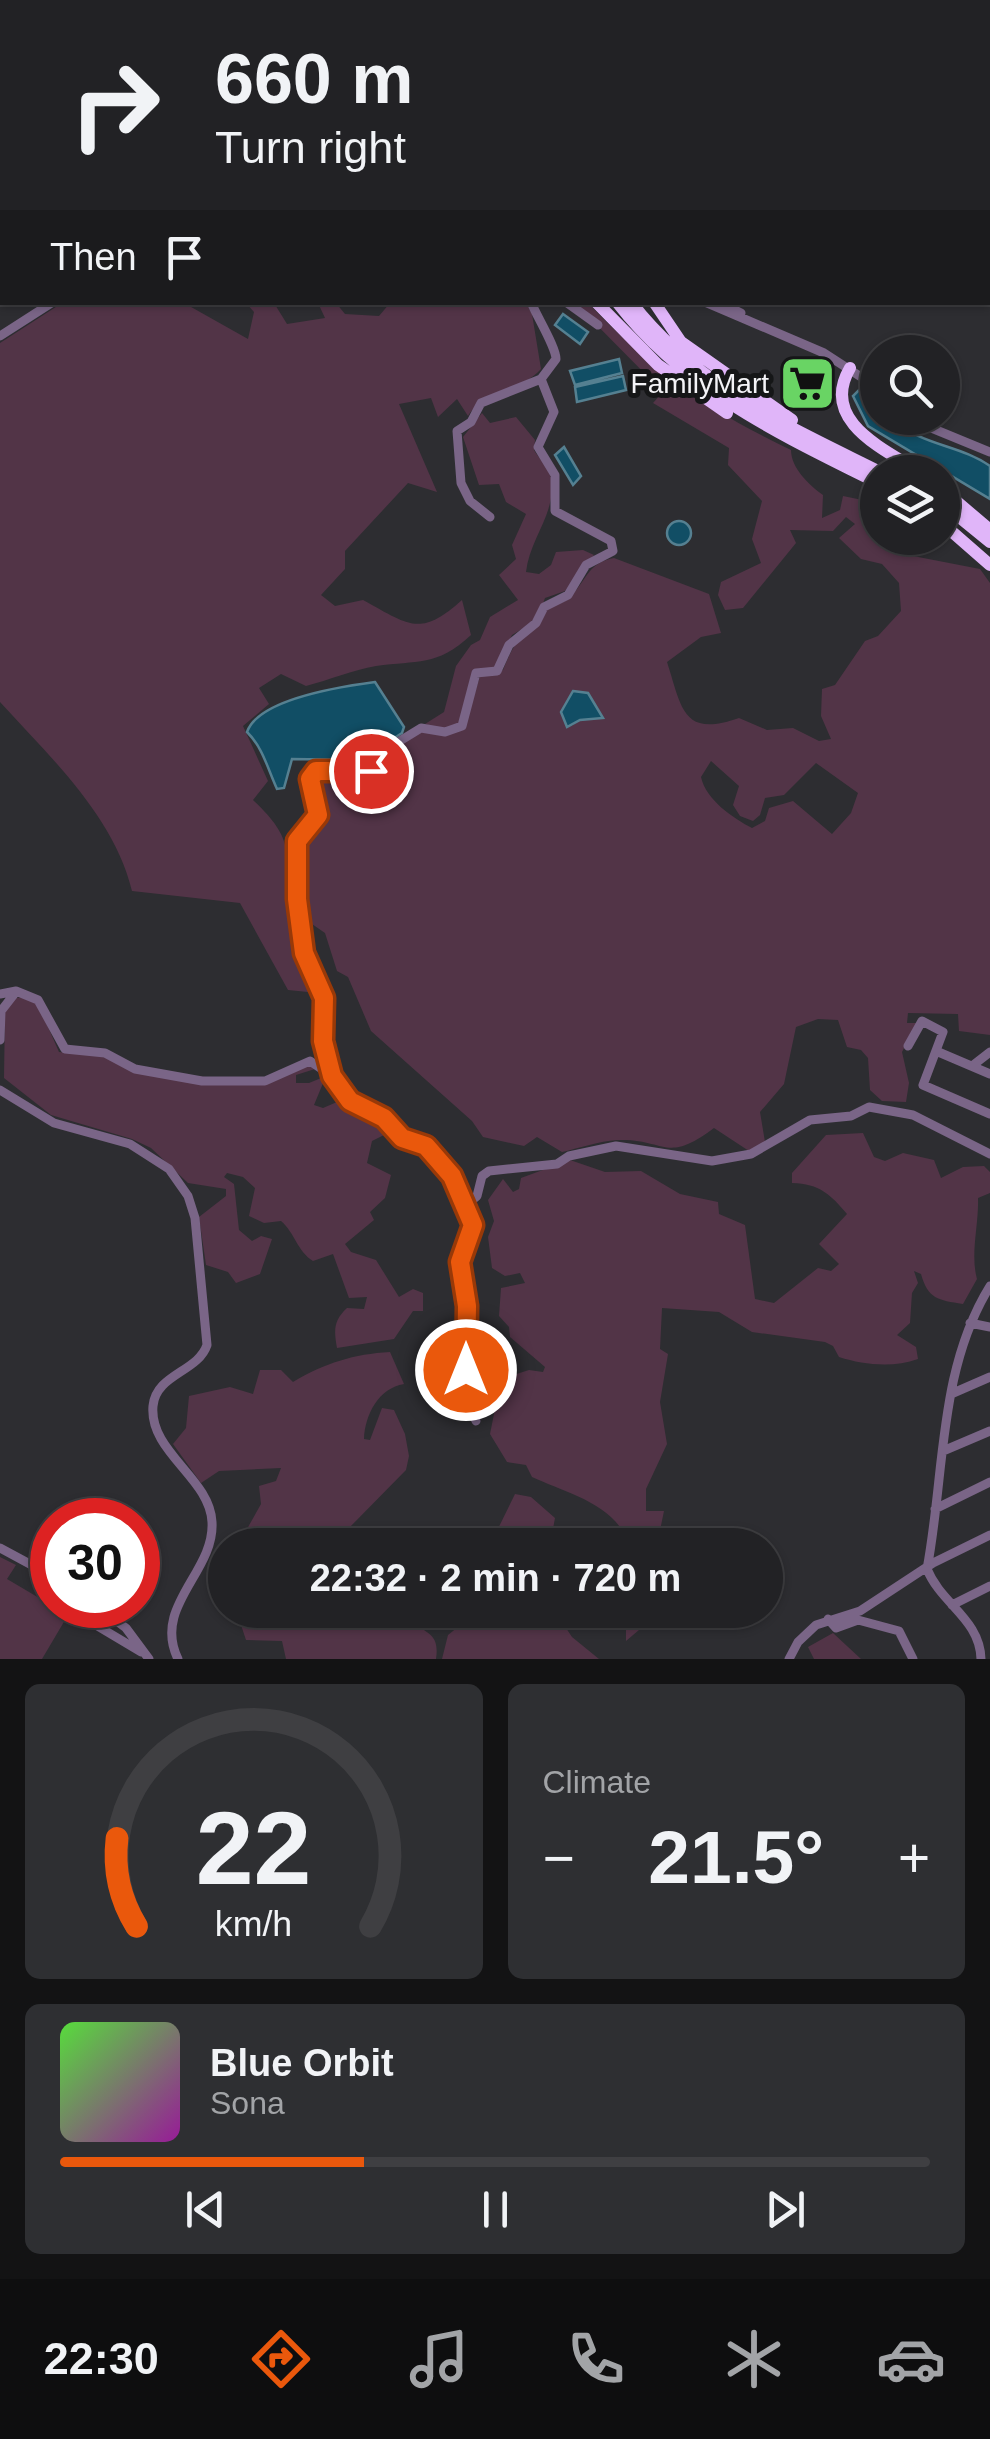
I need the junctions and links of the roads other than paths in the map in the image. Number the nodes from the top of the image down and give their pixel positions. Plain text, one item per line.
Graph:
1 (47, 305) edge
2 (533, 305) edge
3 (570, 305) edge
4 (599, 305) edge
5 (620, 305) edge
6 (634, 305) edge
7 (656, 305) edge
8 (712, 305) edge
9 (725, 305) edge
10 (598, 326) dead end
11 (783, 335) junction
12 (0, 336) edge
13 (850, 368) junction
14 (860, 375) edge
15 (540, 379) junction
16 (948, 435) edge
17 (990, 452) edge
18 (860, 455) edge
19 (894, 455) edge
20 (860, 461) edge
21 (860, 474) edge
22 (860, 475) edge
23 (960, 504) edge
24 (490, 518) dead end
25 (960, 519) edge
26 (990, 530) edge
27 (960, 539) edge
28 (990, 543) edge
29 (990, 565) edge
30 (16, 991) junction
31 (0, 994) edge
32 (0, 1040) edge
33 (908, 1046) dead end
34 (936, 1051) junction
35 (990, 1052) edge
36 (972, 1066) junction
37 (990, 1074) edge
38 (332, 1076) junction
39 (0, 1090) edge
40 (990, 1114) edge
41 (990, 1154) edge
42 (465, 1206) junction
43 (990, 1286) edge
44 (970, 1323) junction
45 (990, 1327) edge
46 (990, 1378) edge
47 (951, 1394) junction
48 (476, 1421) dead end
49 (990, 1431) edge
50 (943, 1452) junction
51 (990, 1482) edge
52 (936, 1509) junction
53 (990, 1535) edge
54 (0, 1548) edge
55 (30, 1564) edge
56 (927, 1569) junction
57 (990, 1586) edge
58 (952, 1605) junction
59 (828, 1620) junction
60 (99, 1628) edge
61 (126, 1628) edge
62 (985, 1640) edge
63 (146, 1656) edge
64 (178, 1659) edge
65 (789, 1659) edge
66 (913, 1659) edge
67 (980, 1659) edge

1 - 12 street
2 - 15 street
3 - 10 street
4 - 22 highway
5 - 21 highway
6 - 20 highway
7 - 18 highway
8 - 11 street
9 - 11 street
11 - 13 street
13 - 14 street
13 - 19 highway
15 - 24 street
15 - 38 street
16 - 17 street
23 - 26 highway
25 - 28 highway
27 - 29 highway
30 - 31 street
30 - 32 street
30 - 38 street
33 - 34 street
34 - 36 street
34 - 40 street
35 - 36 street
36 - 37 street
38 - 42 street
39 - 64 street
41 - 42 street
42 - 48 street
43 - 44 street
44 - 45 street
44 - 47 street
46 - 47 street
47 - 50 street
49 - 50 street
50 - 52 street
51 - 52 street
52 - 56 street
53 - 56 street
54 - 55 street
56 - 58 street
56 - 59 street
57 - 58 street
58 - 62 street
59 - 65 street
59 - 66 street
60 - 63 street
61 - 63 street
62 - 67 street

